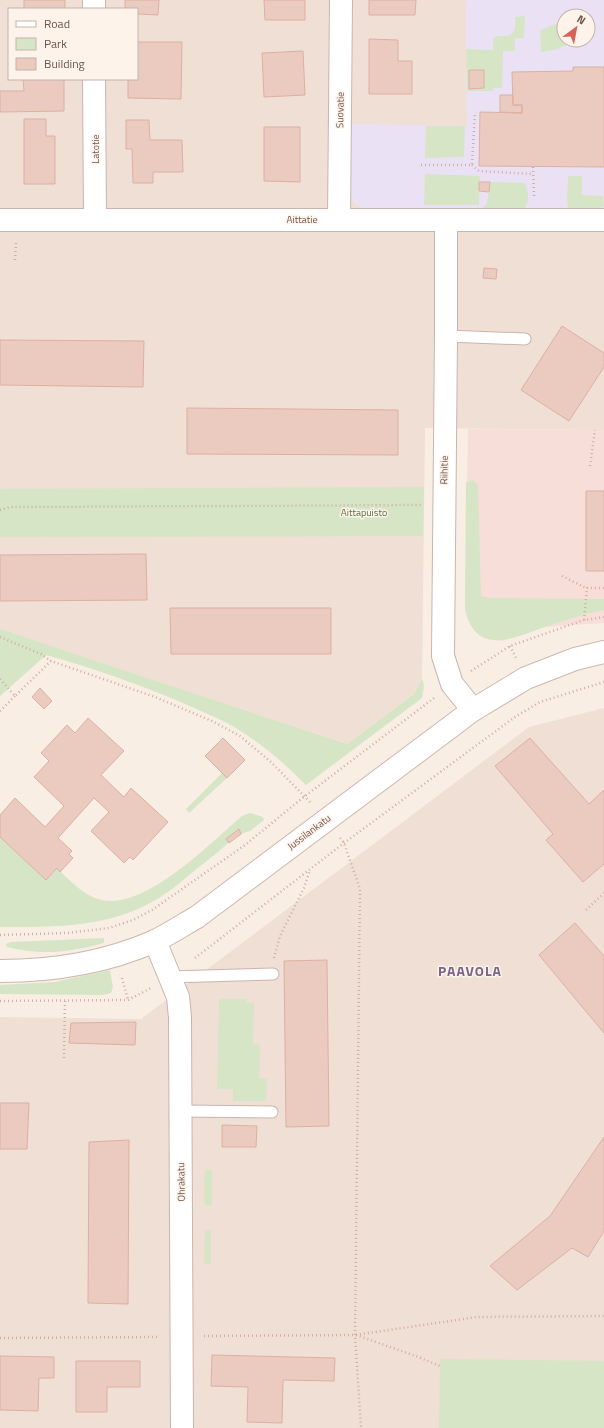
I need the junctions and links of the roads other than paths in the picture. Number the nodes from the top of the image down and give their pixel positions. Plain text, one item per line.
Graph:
1 (341, 0) edge
2 (94, 80) edge
3 (95, 219) junction
4 (0, 220) edge
5 (340, 220) junction
6 (604, 220) edge
7 (446, 221) junction
8 (446, 336) junction
9 (525, 338) dead end
10 (604, 652) edge
11 (473, 710) junction
12 (155, 941) junction
13 (0, 971) edge
14 (273, 974) road end
15 (170, 977) junction
16 (180, 1111) junction
17 (272, 1112) dead end
18 (182, 1428) edge

1 - 5 street, Suovatie
2 - 3 street, Latotie
3 - 4 street, Aittatie
3 - 5 street, Aittatie
5 - 7 street, Aittatie
6 - 7 street, Aittatie
7 - 8 street, Riihitie
8 - 9 lane
8 - 11 street, Riihitie
10 - 11 street, Jussilankatu
11 - 12 street, Jussilankatu
12 - 13 street, Jussilankatu
12 - 15 street, Ohrakatu
14 - 15 lane
15 - 16 street, Ohrakatu
16 - 17 lane
16 - 18 street, Ohrakatu

